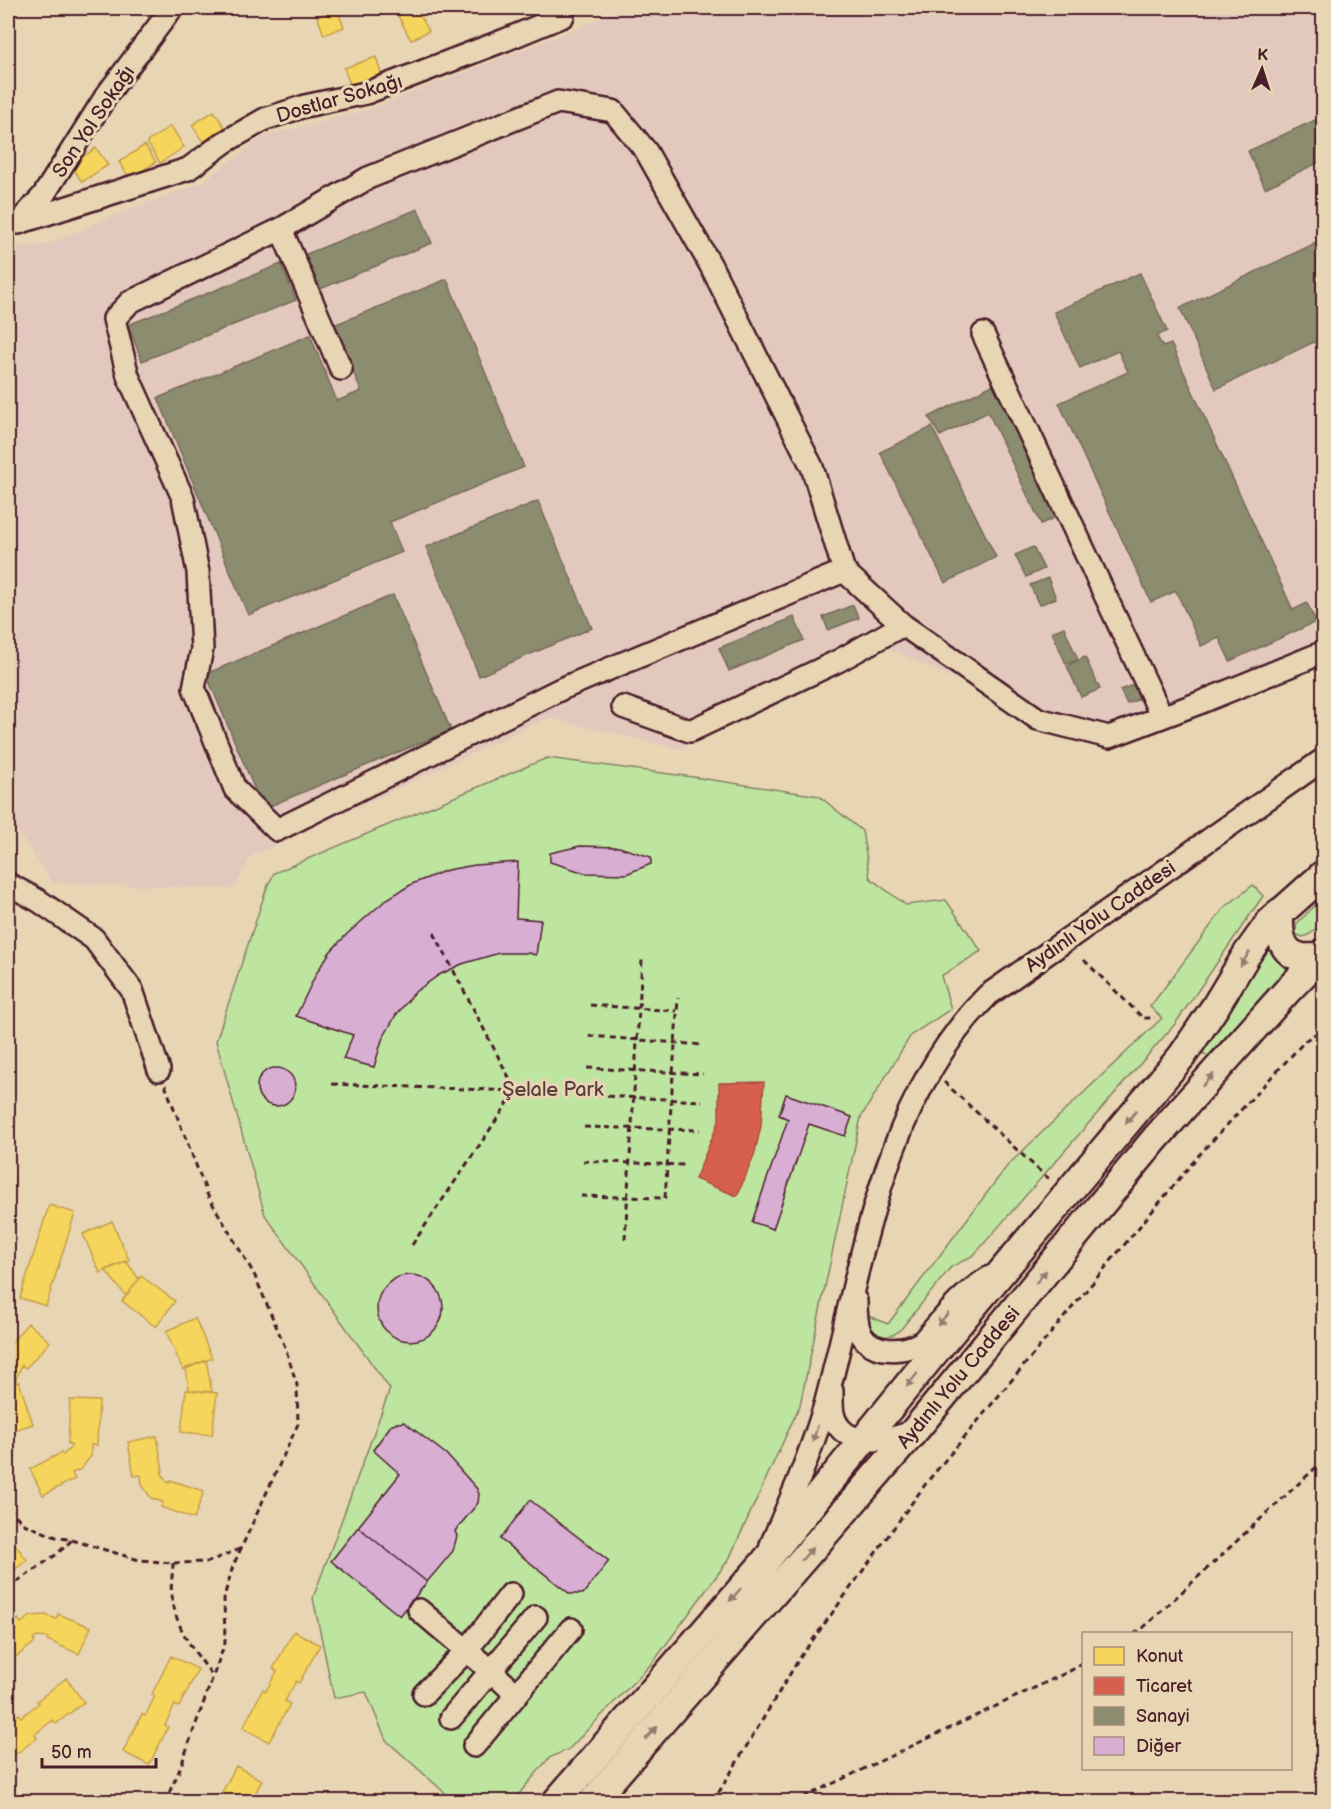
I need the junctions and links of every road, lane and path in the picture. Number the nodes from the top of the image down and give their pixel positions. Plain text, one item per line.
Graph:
1 (172, 8) edge
2 (563, 15) dead end
3 (13, 225) edge
4 (280, 229) junction
5 (982, 334) dead end
6 (340, 369) dead end
7 (844, 571) junction
8 (903, 625) junction
9 (1323, 652) edge
10 (623, 707) dead end
11 (1162, 717) junction
12 (1323, 759) edge
13 (1323, 874) edge
14 (8, 884) edge
15 (1280, 912) junction
16 (434, 933) dead end
17 (1321, 955) edge
18 (642, 960) dead end
19 (1084, 960) dead end
20 (678, 998) dead end
21 (590, 1005) dead end
22 (639, 1009) junction
23 (677, 1011) junction
24 (1155, 1018) dead end
25 (1323, 1028) edge
26 (589, 1036) dead end
27 (637, 1040) junction
28 (675, 1042) junction
29 (703, 1045) dead end
30 (587, 1068) dead end
31 (159, 1070) joint
32 (932, 1070) junction
33 (635, 1071) junction
34 (673, 1073) junction
35 (703, 1074) dead end
36 (332, 1084) dead end
37 (516, 1091) junction
38 (586, 1095) dead end
39 (634, 1098) junction
40 (672, 1100) junction
41 (702, 1101) dead end
42 (584, 1127) dead end
43 (632, 1128) junction
44 (670, 1129) junction
45 (700, 1130) dead end
46 (583, 1161) dead end
47 (630, 1163) junction
48 (667, 1164) junction
49 (684, 1165) dead end
50 (1043, 1174) dead end
51 (581, 1196) dead end
52 (628, 1197) junction
53 (625, 1239) dead end
54 (412, 1245) dead end
55 (1004, 1269) junction
56 (856, 1276) junction
57 (834, 1370) junction
58 (916, 1429) junction
59 (864, 1439) junction
60 (1323, 1460) edge
61 (8, 1508) edge
62 (72, 1540) junction
63 (242, 1548) junction
64 (173, 1563) junction
65 (763, 1564) junction
66 (8, 1588) edge
67 (511, 1594) dead end
68 (419, 1610) dead end
69 (536, 1617) dead end
70 (571, 1629) dead end
71 (1137, 1632) edge
72 (467, 1650) junction
73 (1082, 1664) edge
74 (491, 1671) junction
75 (212, 1675) junction
76 (424, 1694) dead end
77 (517, 1695) junction
78 (451, 1718) dead end
79 (474, 1746) dead end
80 (165, 1802) edge
81 (556, 1802) edge
82 (592, 1802) edge
83 (713, 1802) edge
84 (794, 1802) edge

1 - 3 street, Son Yol Sokağı
2 - 3 street, Dostlar Sokağı
4 - 6 street
4 - 7 street
4 - 7 street
5 - 11 street
7 - 8 street
8 - 10 street
8 - 11 street
9 - 11 street
12 - 32 street, Aydınlı Yolu Caddesi
13 - 15 main road, Aydınlı Yolu Caddesi
14 - 31 street
15 - 17 main road
15 -> 55 main road, Aydınlı Yolu Caddesi
16 - 37 path
58 -> 17 main road, Aydınlı Yolu Caddesi
18 - 22 path
19 - 24 path
20 - 23 path
21 - 22 path
22 - 23 path
22 - 27 path
23 - 28 path
25 - 83 path
26 - 27 path
27 - 28 path
27 - 33 path
28 - 29 path
28 - 34 path
30 - 33 path
31 - 63 path
32 - 50 path
32 - 56 street, Aydınlı Yolu Caddesi
33 - 34 path
33 - 39 path
34 - 35 path
34 - 40 path
36 - 37 path
37 - 54 path
38 - 39 path
39 - 40 path
39 - 43 path
40 - 41 path
40 - 44 path
42 - 43 path
43 - 44 path
43 - 47 path
44 - 45 path
44 - 48 path
46 - 47 path
47 - 48 path
47 - 52 path
48 - 49 path
48 - 52 path
51 - 52 path
52 - 53 path
55 -> 56 street, Aydınlı Yolu Caddesi
55 -> 59 main road, Aydınlı Yolu Caddesi
56 - 57 street, Aydınlı Yolu Caddesi
57 - 59 street, Aydınlı Yolu Caddesi
57 -> 65 street, Aydınlı Yolu Caddesi
58 - 59 street
82 -> 58 main road, Aydınlı Yolu Caddesi
59 - 65 main road, Aydınlı Yolu Caddesi
60 - 71 path
61 - 62 path
62 - 64 path
62 - 66 path
63 - 64 path
63 - 75 path
64 - 75 path
65 -> 81 main road, Aydınlı Yolu Caddesi
67 - 72 street
68 - 72 street
69 - 74 street
70 - 77 street
72 - 74 street
72 - 76 street
73 - 84 path
74 - 77 street
74 - 78 street
75 - 80 path
77 - 79 street

